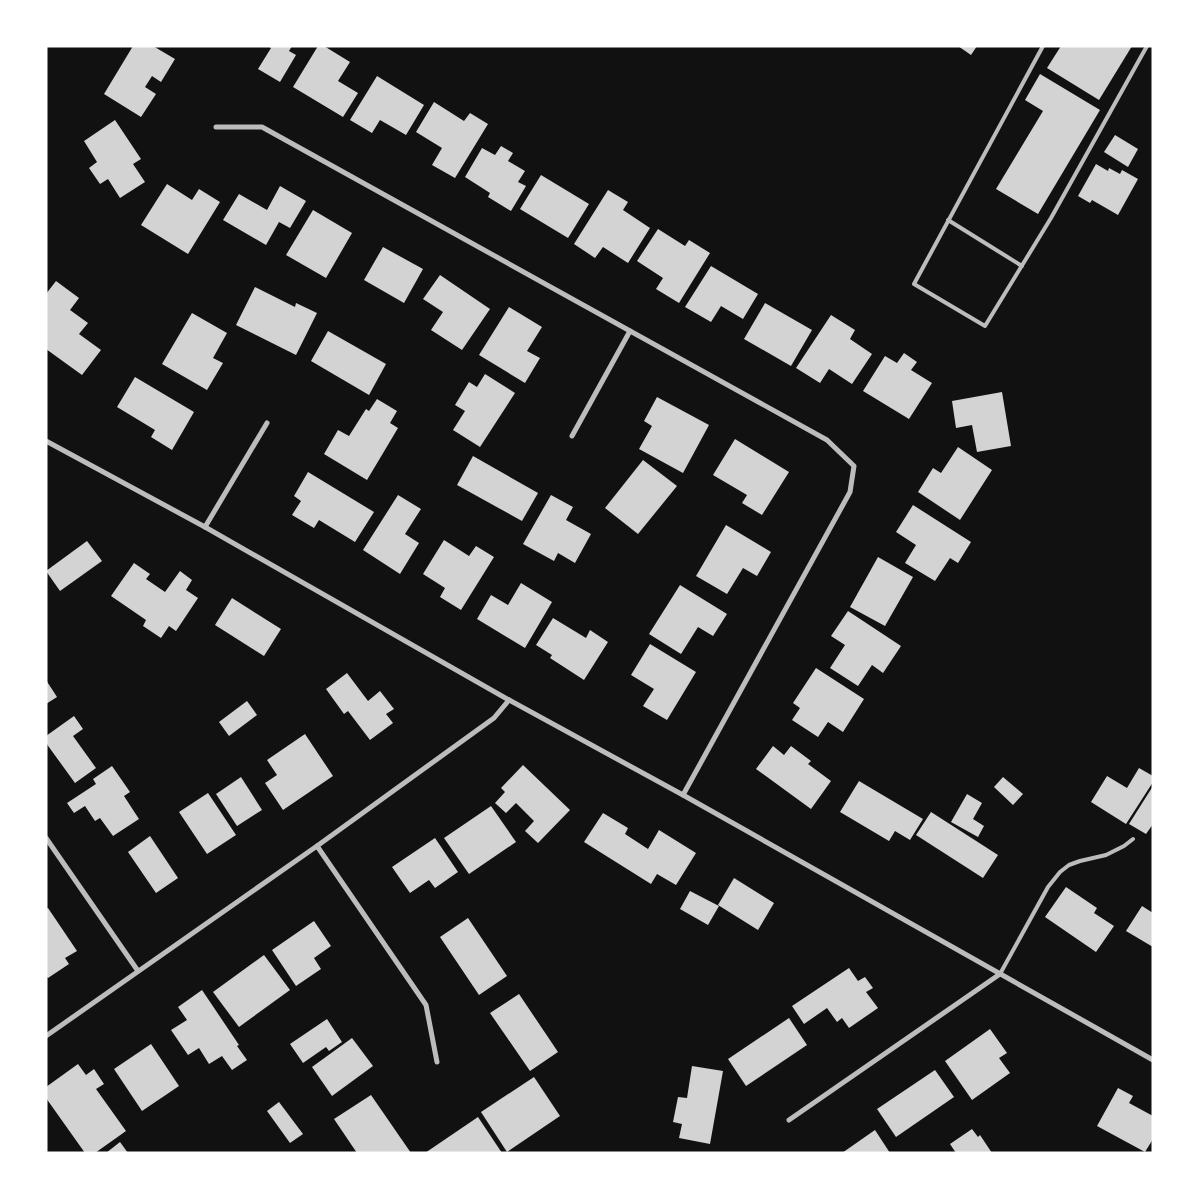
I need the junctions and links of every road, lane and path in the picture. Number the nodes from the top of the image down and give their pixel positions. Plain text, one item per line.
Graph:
1 (1043, 46) edge
2 (1147, 46) edge
3 (216, 127) dead end
4 (948, 220) junction
5 (1022, 266) junction
6 (630, 330) junction
7 (267, 423) dead end
8 (572, 436) dead end
9 (46, 441) edge
10 (205, 527) junction
11 (509, 700) junction
12 (683, 795) junction
13 (46, 838) edge
14 (1133, 839) dead end
15 (317, 846) junction
16 (138, 971) junction
17 (1000, 974) junction
18 (46, 1036) edge
19 (1153, 1060) edge
20 (437, 1062) dead end
21 (789, 1120) dead end

1 - 4 lane
2 - 5 lane
3 - 6 street
4 - 5 lane
4 - 5 lane
6 - 8 street
6 - 12 street
7 - 10 street
9 - 10 street
10 - 11 street
11 - 12 street
11 - 15 street
12 - 17 street
13 - 16 street
14 - 17 lane
15 - 16 street
15 - 20 street
16 - 18 street
17 - 19 street
17 - 21 street

